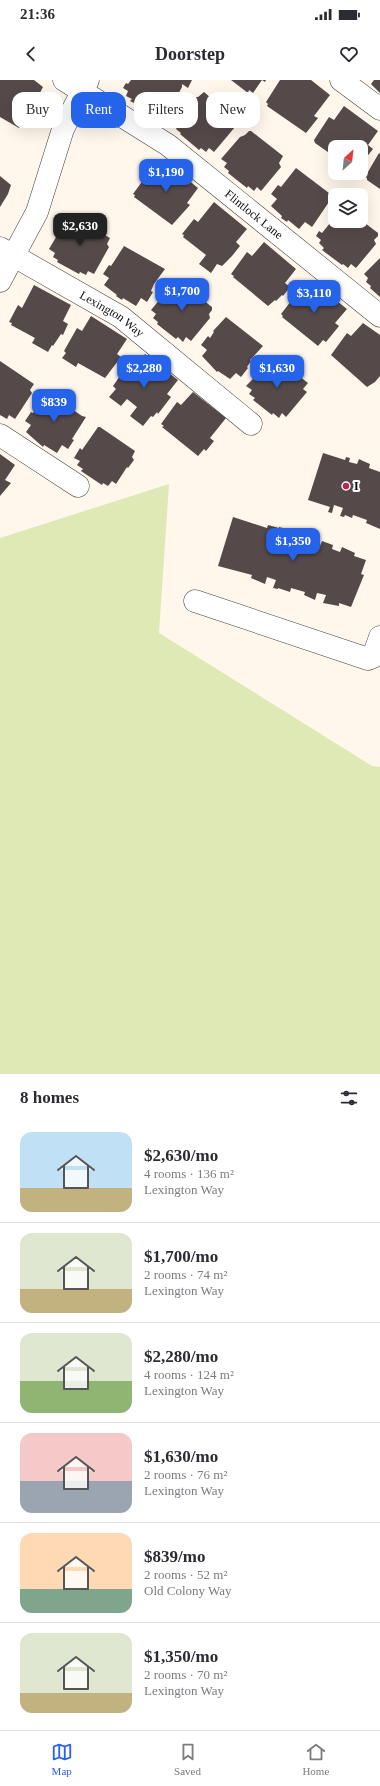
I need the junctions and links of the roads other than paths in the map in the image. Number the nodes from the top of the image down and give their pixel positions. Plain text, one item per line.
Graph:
1 (341, 80) edge
2 (78, 83) edge
3 (380, 109) edge
4 (7, 252) edge
5 (0, 281) edge
6 (380, 316) edge
7 (251, 424) dead end
8 (0, 435) edge
9 (78, 486) dead end
10 (195, 602) dead end
11 (380, 636) edge

1 - 3 street
2 - 4 street
2 - 6 street, Flintlock Lane
4 - 5 street
4 - 7 street, Lexington Way
8 - 9 street
10 - 11 street

